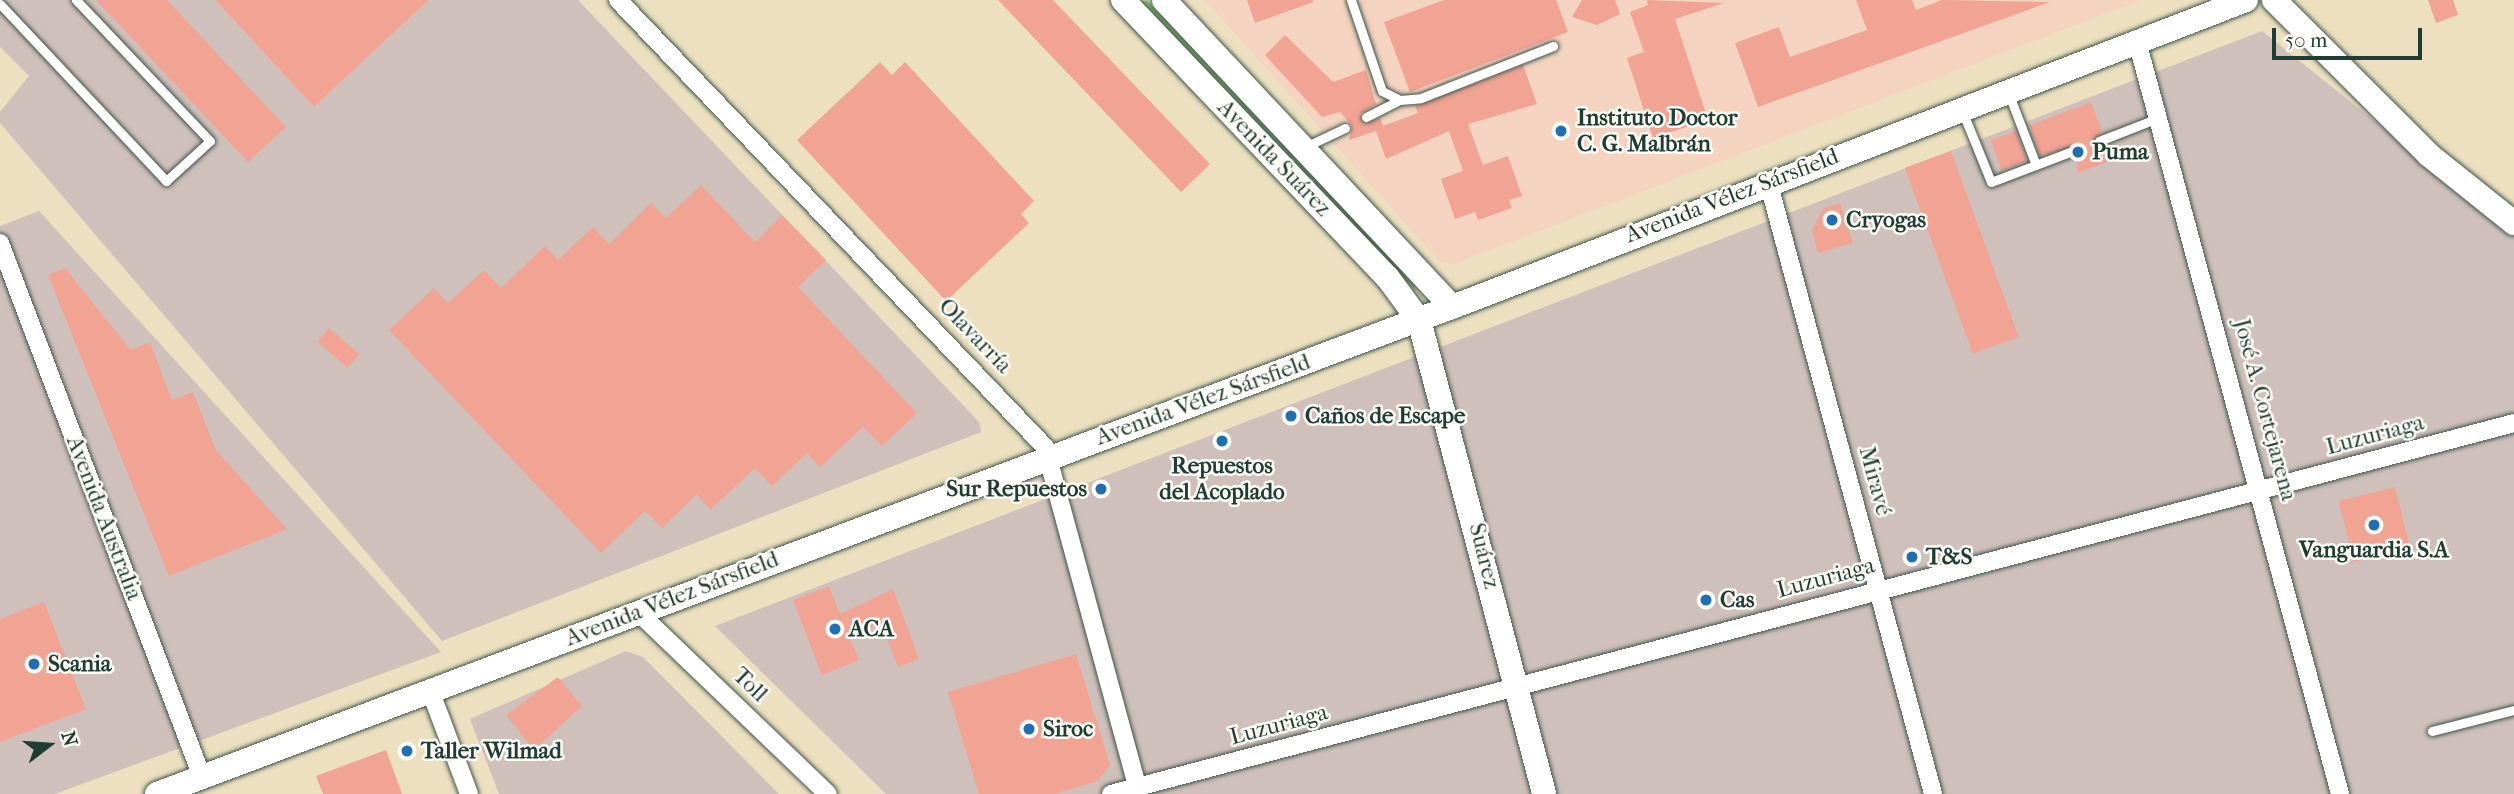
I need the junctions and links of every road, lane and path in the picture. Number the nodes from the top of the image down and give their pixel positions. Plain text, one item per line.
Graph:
1 (76, 0) edge
2 (618, 0) edge
3 (1123, 0) edge
4 (1164, 0) edge
5 (1351, 0) edge
6 (2246, 0) edge
7 (2274, 0) edge
8 (0, 4) edge
9 (2137, 41) junction
10 (1553, 46) dead end
11 (2008, 90) junction
12 (1400, 100) junction
13 (1961, 108) junction
14 (1366, 117) dead end
15 (2158, 118) junction
16 (1345, 128) dead end
17 (2099, 141) dead end
18 (1307, 146) junction
19 (2070, 152) dead end
20 (2036, 165) junction
21 (1768, 181) junction
22 (2514, 223) edge
23 (0, 243) edge
24 (1452, 307) junction
25 (1419, 320) junction
26 (2514, 423) edge
27 (1051, 457) junction
28 (2263, 491) junction
29 (1879, 589) junction
30 (638, 611) junction
31 (1518, 688) junction
32 (430, 690) junction
33 (2514, 710) edge
34 (2432, 731) dead end
35 (205, 786) edge
36 (1138, 790) edge
37 (157, 794) edge
38 (469, 794) edge
39 (828, 794) edge
40 (1111, 794) edge
41 (1544, 794) edge
42 (1933, 794) edge
43 (2340, 794) edge

1 - 8 lane
2 - 27 street, Olavarría
3 - 25 main road, Avenida Suárez
4 - 18 main road, Avenida Suárez
5 - 12 lane
6 - 9 main road, Avenida Vélez Sársfield
7 - 22 main road
9 - 11 main road, Avenida Vélez Sársfield
9 - 15 street, José A. Cortejarena
10 - 12 lane
11 - 13 main road, Avenida Vélez Sársfield
11 - 20 lane
12 - 14 lane
13 - 20 lane
13 - 21 main road, Avenida Vélez Sársfield
15 - 17 lane
15 - 28 street, José A. Cortejarena
16 - 18 lane
18 - 24 main road, Avenida Suárez
19 - 20 lane
21 - 24 main road, Avenida Vélez Sársfield
21 - 29 street, Miravé
23 - 35 street, Avenida Australia
24 - 25 main road, Avenida Vélez Sársfield
25 - 27 main road, Avenida Vélez Sársfield
25 - 31 main road, Suárez
26 - 28 street, Luzuriaga
27 - 30 main road, Avenida Vélez Sársfield
27 - 36 street, Olavarría
28 - 29 street, Luzuriaga
28 - 43 street, José A. Cortejarena
29 - 31 street, Luzuriaga
29 - 42 street, Miravé
30 - 32 main road, Avenida Vélez Sársfield
30 - 39 street, Toll
31 - 36 street, Luzuriaga
31 - 41 main road, Suárez
32 - 35 main road, Avenida Vélez Sársfield
32 - 38 street
33 - 34 lane
35 - 37 main road, Avenida Vélez Sársfield
36 - 40 street, Luzuriaga

